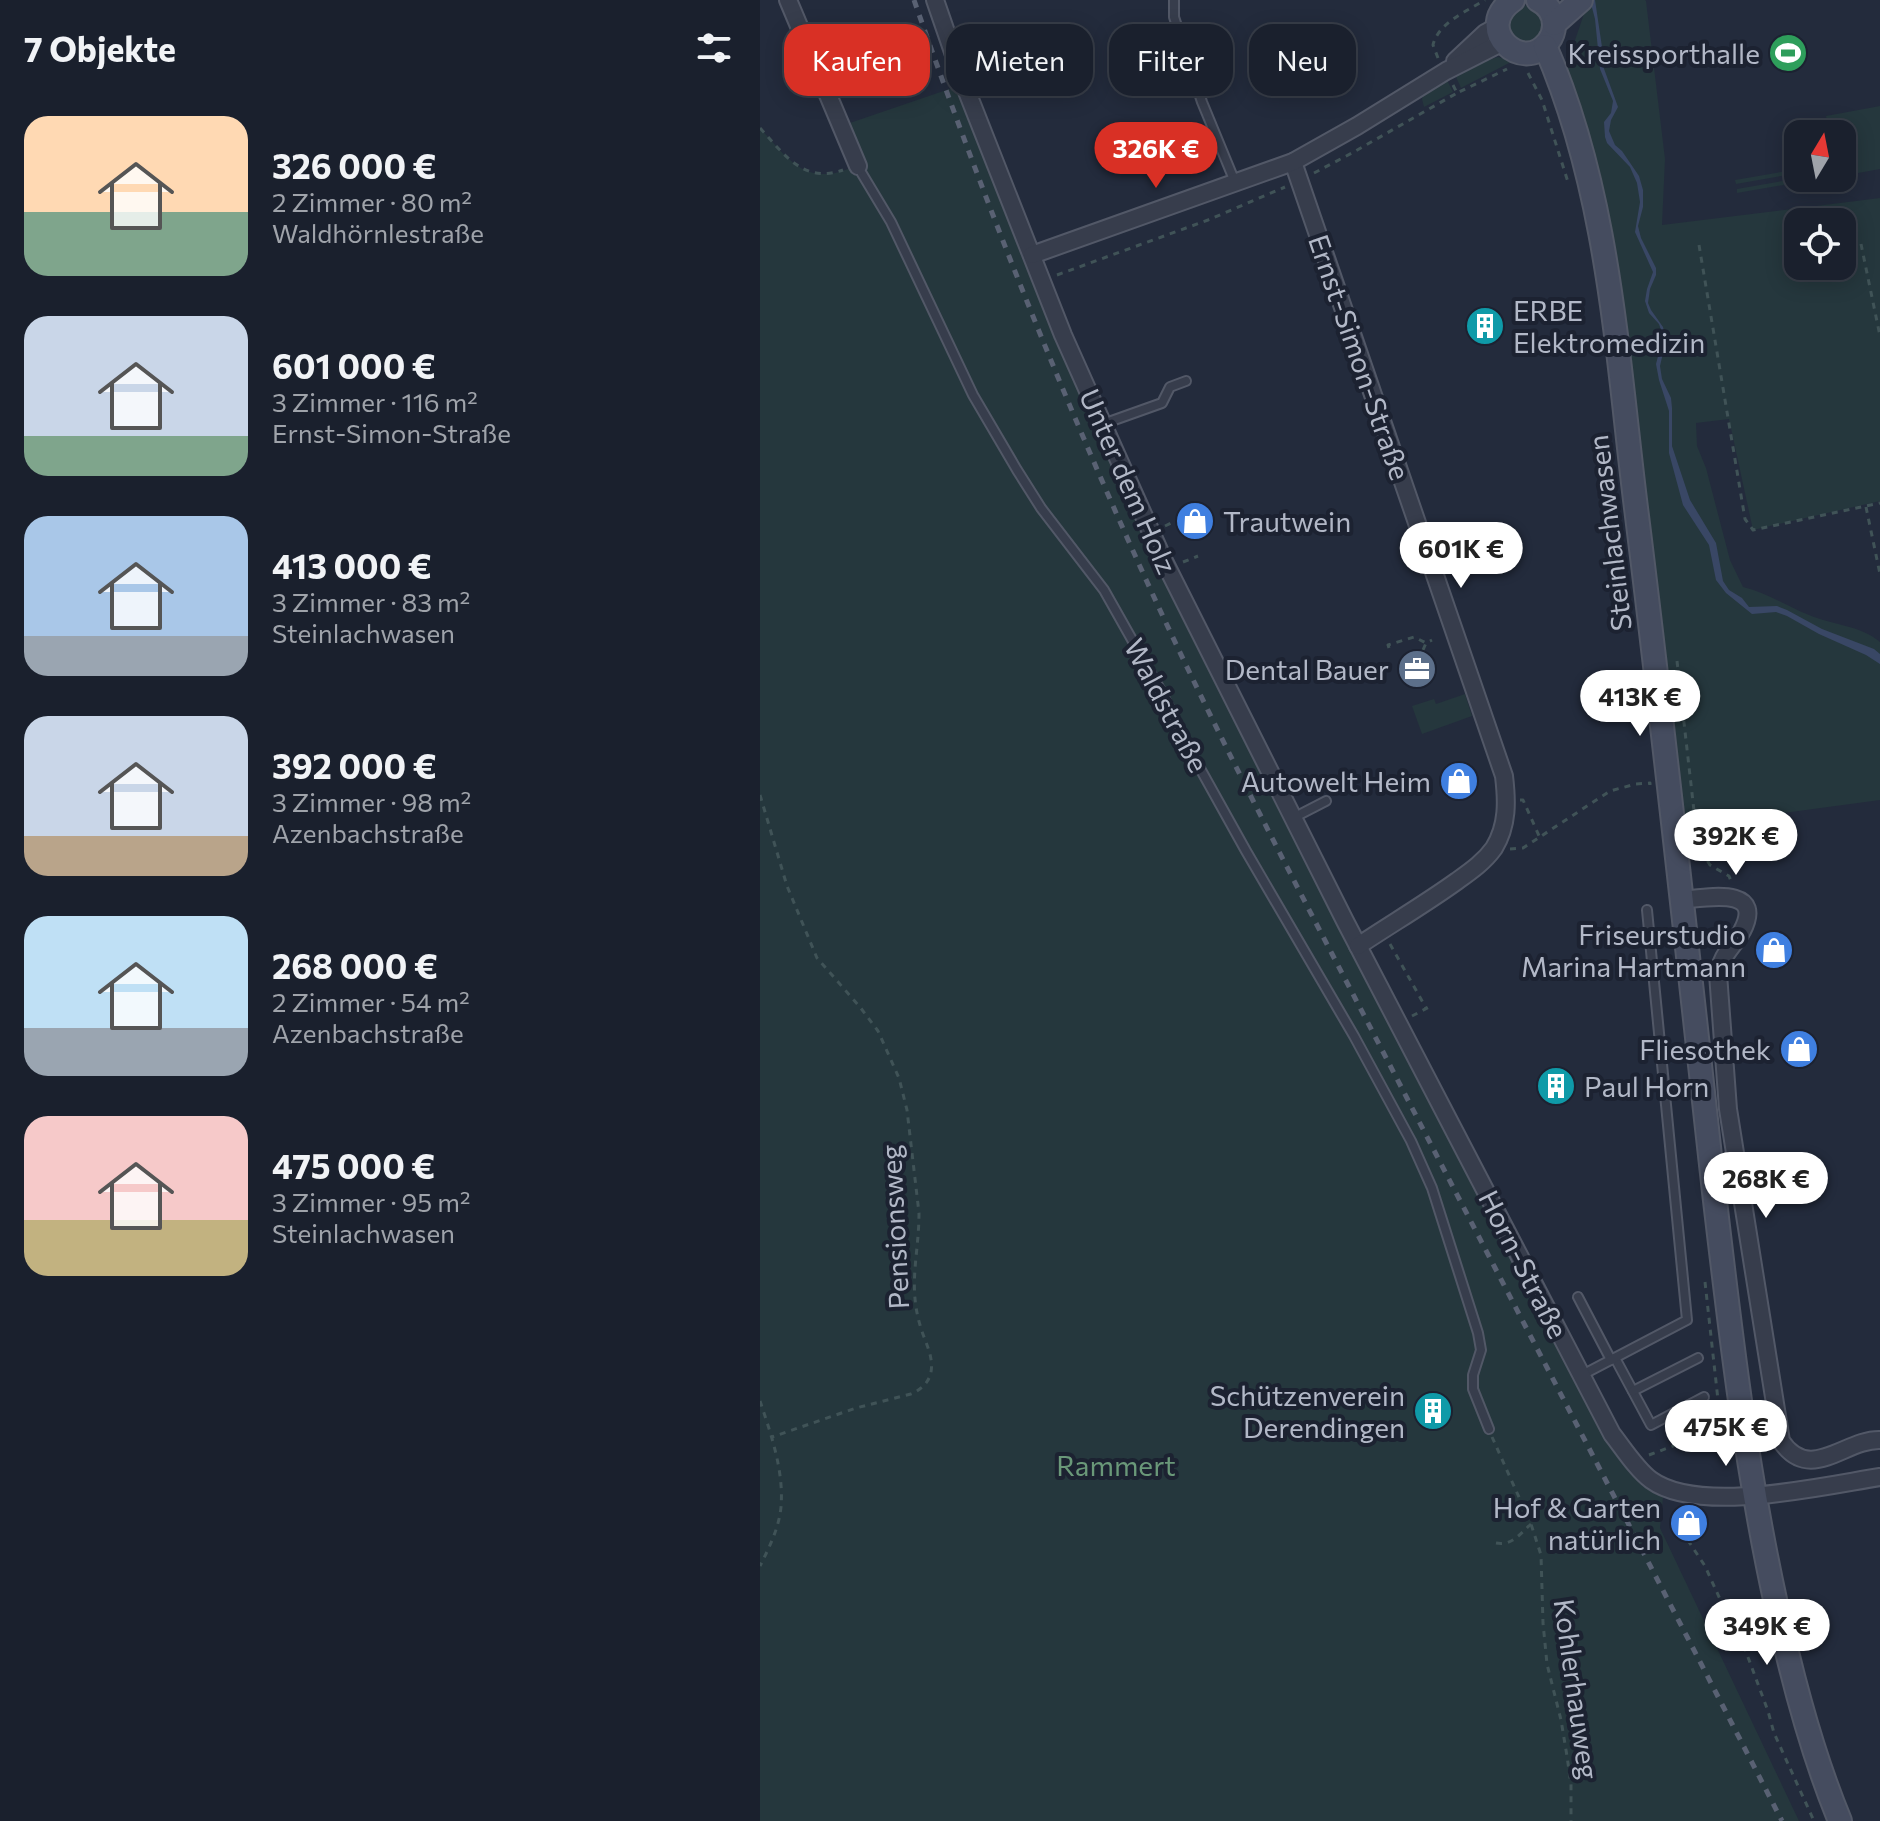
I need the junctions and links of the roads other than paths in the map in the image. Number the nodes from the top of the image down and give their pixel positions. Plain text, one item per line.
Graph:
1 (788, 0) edge
2 (935, 0) edge
3 (1174, 0) edge
4 (1581, 0) edge
5 (1509, 1) edge
6 (1544, 1) edge
7 (1554, 24) junction
8 (1500, 34) junction
9 (1545, 46) junction
10 (1293, 162) junction
11 (858, 166) joint
12 (1235, 182) junction
13 (1032, 255) junction
14 (1186, 381) dead end
15 (1102, 424) junction
16 (1326, 801) dead end
17 (1293, 818) junction
18 (1681, 900) junction
19 (1647, 910) dead end
20 (1358, 946) junction
21 (1578, 1297) dead end
22 (1698, 1358) dead end
23 (1613, 1359) junction
24 (1582, 1375) junction
25 (1633, 1391) junction
26 (1704, 1397) dead end
27 (1489, 1429) road end
28 (1880, 1440) edge
29 (1880, 1477) edge
30 (1754, 1496) junction
31 (1840, 1821) edge

1 - 11 street, Waldstraße
2 - 13 street, Unter dem Holz
3 - 12 lane
4 - 7 street
5 - 8 street
6 - 7 street
7 - 9 street
8 - 9 street
8 - 10 street
9 - 18 street, Steinlachwasen
10 - 12 street
10 - 20 street, Ernst-Simon-Straße
11 - 27 lane, Waldstraße
12 - 13 street
13 - 15 street, Unter dem Holz
14 - 15 lane
15 - 17 street, Unter dem Holz
16 - 17 lane
17 - 20 street, Unter dem Holz
18 - 28 street
18 - 30 street, Steinlachwasen
19 - 23 lane
20 - 24 street, Horn-Straße
21 - 23 lane
22 - 25 lane
23 - 24 lane
23 - 25 lane
24 - 30 street, Horn-Straße
25 - 26 lane
29 - 30 street, Horn-Straße
30 - 31 street, Steinlachwasen

